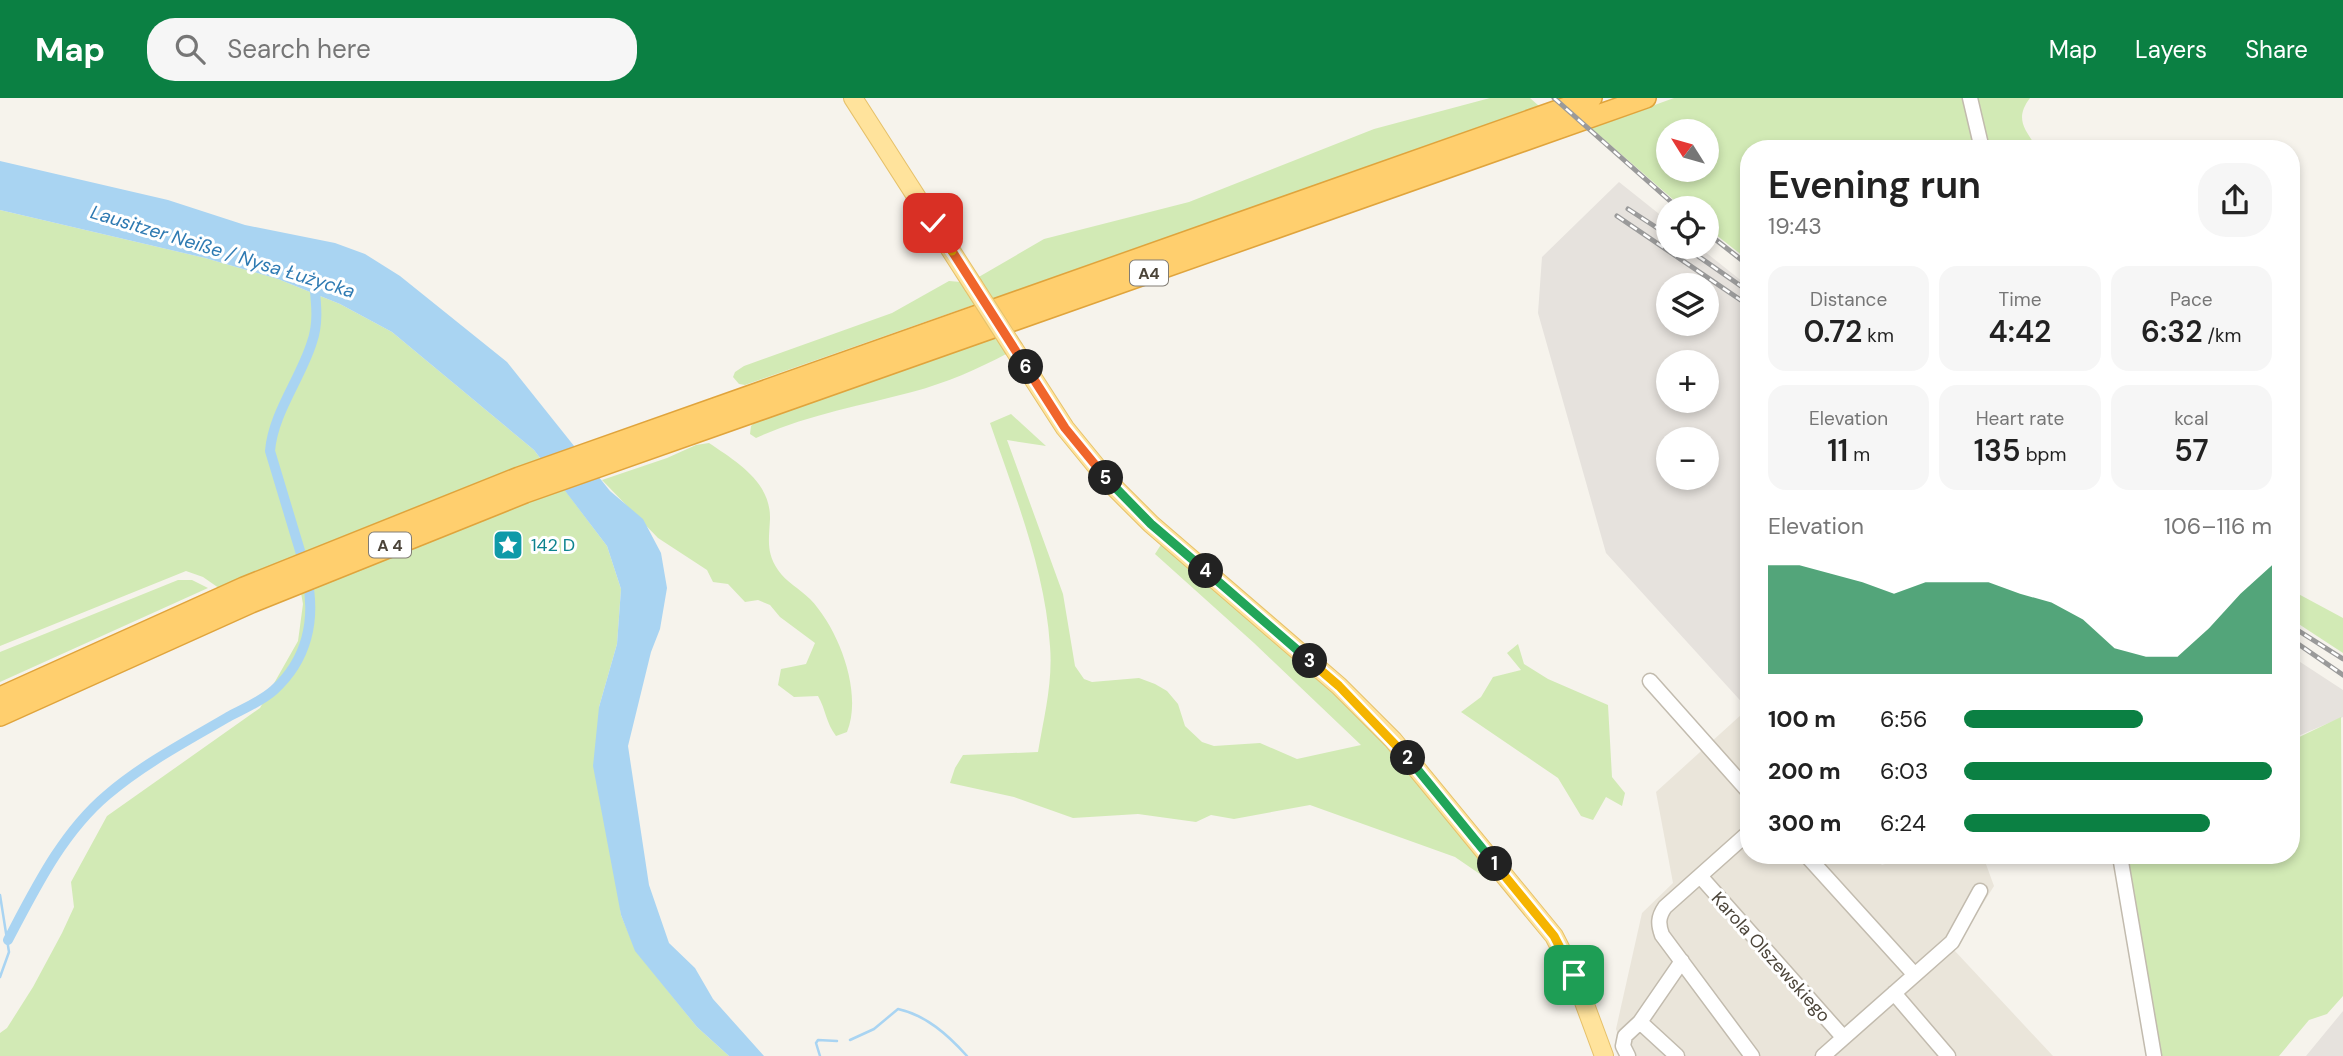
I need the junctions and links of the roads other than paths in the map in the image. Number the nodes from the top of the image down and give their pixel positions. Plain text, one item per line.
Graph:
1 (853, 98) edge
2 (1592, 98) edge
3 (1646, 98) edge
4 (1970, 98) edge
5 (1980, 140) edge
6 (648, 439) junction
7 (573, 466) joint
8 (198, 616) junction
9 (1650, 681) dead end
10 (0, 697) edge
11 (0, 716) edge
12 (1740, 782) edge
13 (1740, 840) edge
14 (1814, 864) edge
15 (2121, 864) edge
16 (1700, 877) junction
17 (1980, 891) dead end
18 (1682, 961) junction
19 (1914, 974) junction
20 (1894, 993) junction
21 (1640, 1022) junction
22 (1843, 1037) junction
23 (1604, 1056) edge
24 (1628, 1056) edge
25 (1677, 1056) edge
26 (1752, 1056) edge
27 (1823, 1056) edge
28 (1948, 1056) edge
29 (2154, 1056) edge

1 - 23 main road, bridge
2 - 6 highway, A4
3 - 6 highway, A4
4 - 5 street
6 - 7 highway, A4
7 - 8 highway, A 4
8 - 10 highway, A 4
8 - 11 highway, A 4
9 - 12 street
13 - 16 street
14 - 19 street
15 - 29 street
16 - 18 street
16 - 22 street, Karola Olszewskiego
17 - 19 street
18 - 21 street
18 - 26 street
19 - 20 street
20 - 22 street
20 - 28 street
21 - 24 street
21 - 25 street
22 - 27 street

